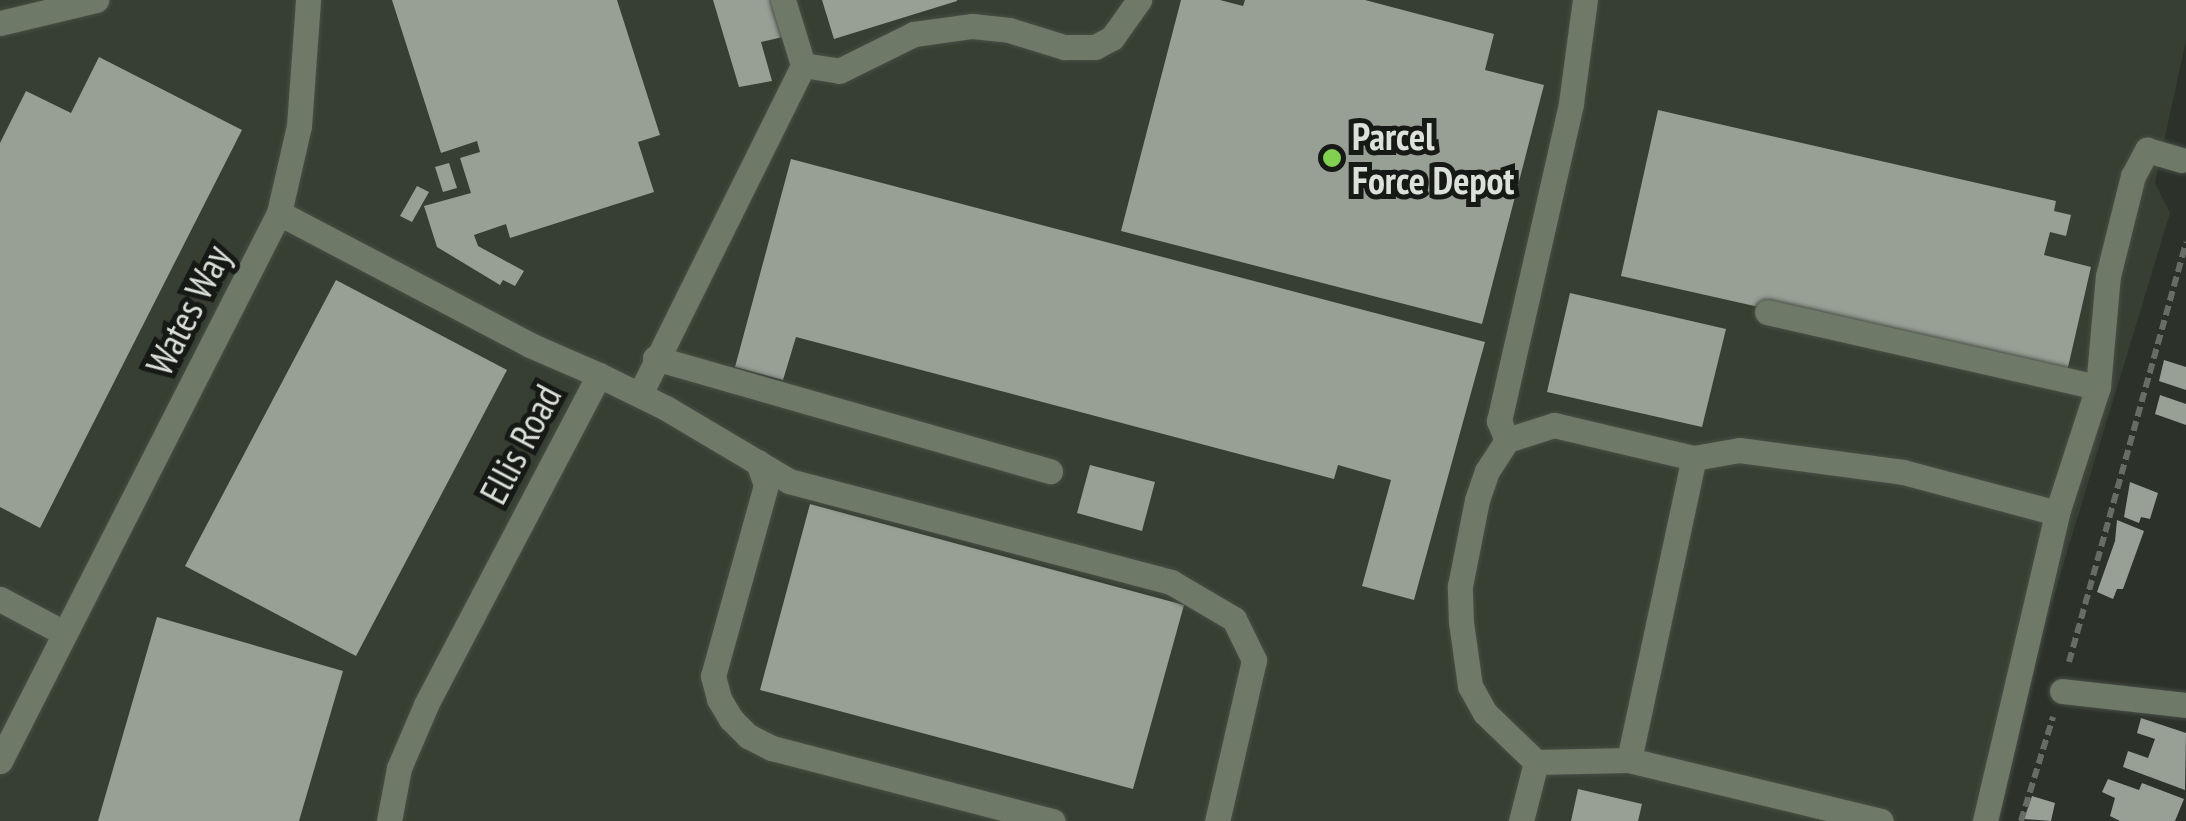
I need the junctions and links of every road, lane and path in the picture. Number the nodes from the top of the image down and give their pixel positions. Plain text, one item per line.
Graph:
1 (96, 0) edge
2 (308, 0) edge
3 (783, 0) edge
4 (1140, 0) edge
5 (1586, 0) edge
6 (0, 22) edge
7 (804, 65) junction
8 (2185, 156) edge
9 (278, 213) junction
10 (2186, 242) edge
11 (1767, 312) dead end
12 (655, 358) junction
13 (599, 375) junction
14 (2098, 387) junction
15 (640, 394) junction
16 (1507, 440) junction
17 (1694, 458) junction
18 (758, 462) junction
19 (1050, 471) dead end
20 (2058, 512) junction
21 (0, 598) edge
22 (62, 632) junction
23 (2062, 691) junction
24 (2186, 704) edge
25 (1630, 760) junction
26 (0, 761) edge
27 (1536, 762) junction
28 (389, 821) edge
29 (1053, 821) edge
30 (1217, 821) edge
31 (1521, 821) edge
32 (1880, 821) edge
33 (1985, 821) edge
34 (2020, 821) edge

1 - 6 street
2 - 9 street, Wates Way
3 - 7 street
4 - 7 street
5 - 16 street
7 - 12 street
8 - 14 street
9 - 13 street, Ellis Road
9 - 22 street, Wates Way
10 - 23 path
11 - 14 street
12 - 15 street
12 - 19 street
13 - 15 street
13 - 28 street, Ellis Road
14 - 20 street
15 - 18 street
16 - 17 street
16 - 27 street
17 - 20 street
17 - 25 street
18 - 29 street
18 - 30 street
20 - 33 street
21 - 22 street
22 - 26 street, Wates Way
23 - 24 street
23 - 34 path
25 - 27 street
25 - 32 street
27 - 31 street

